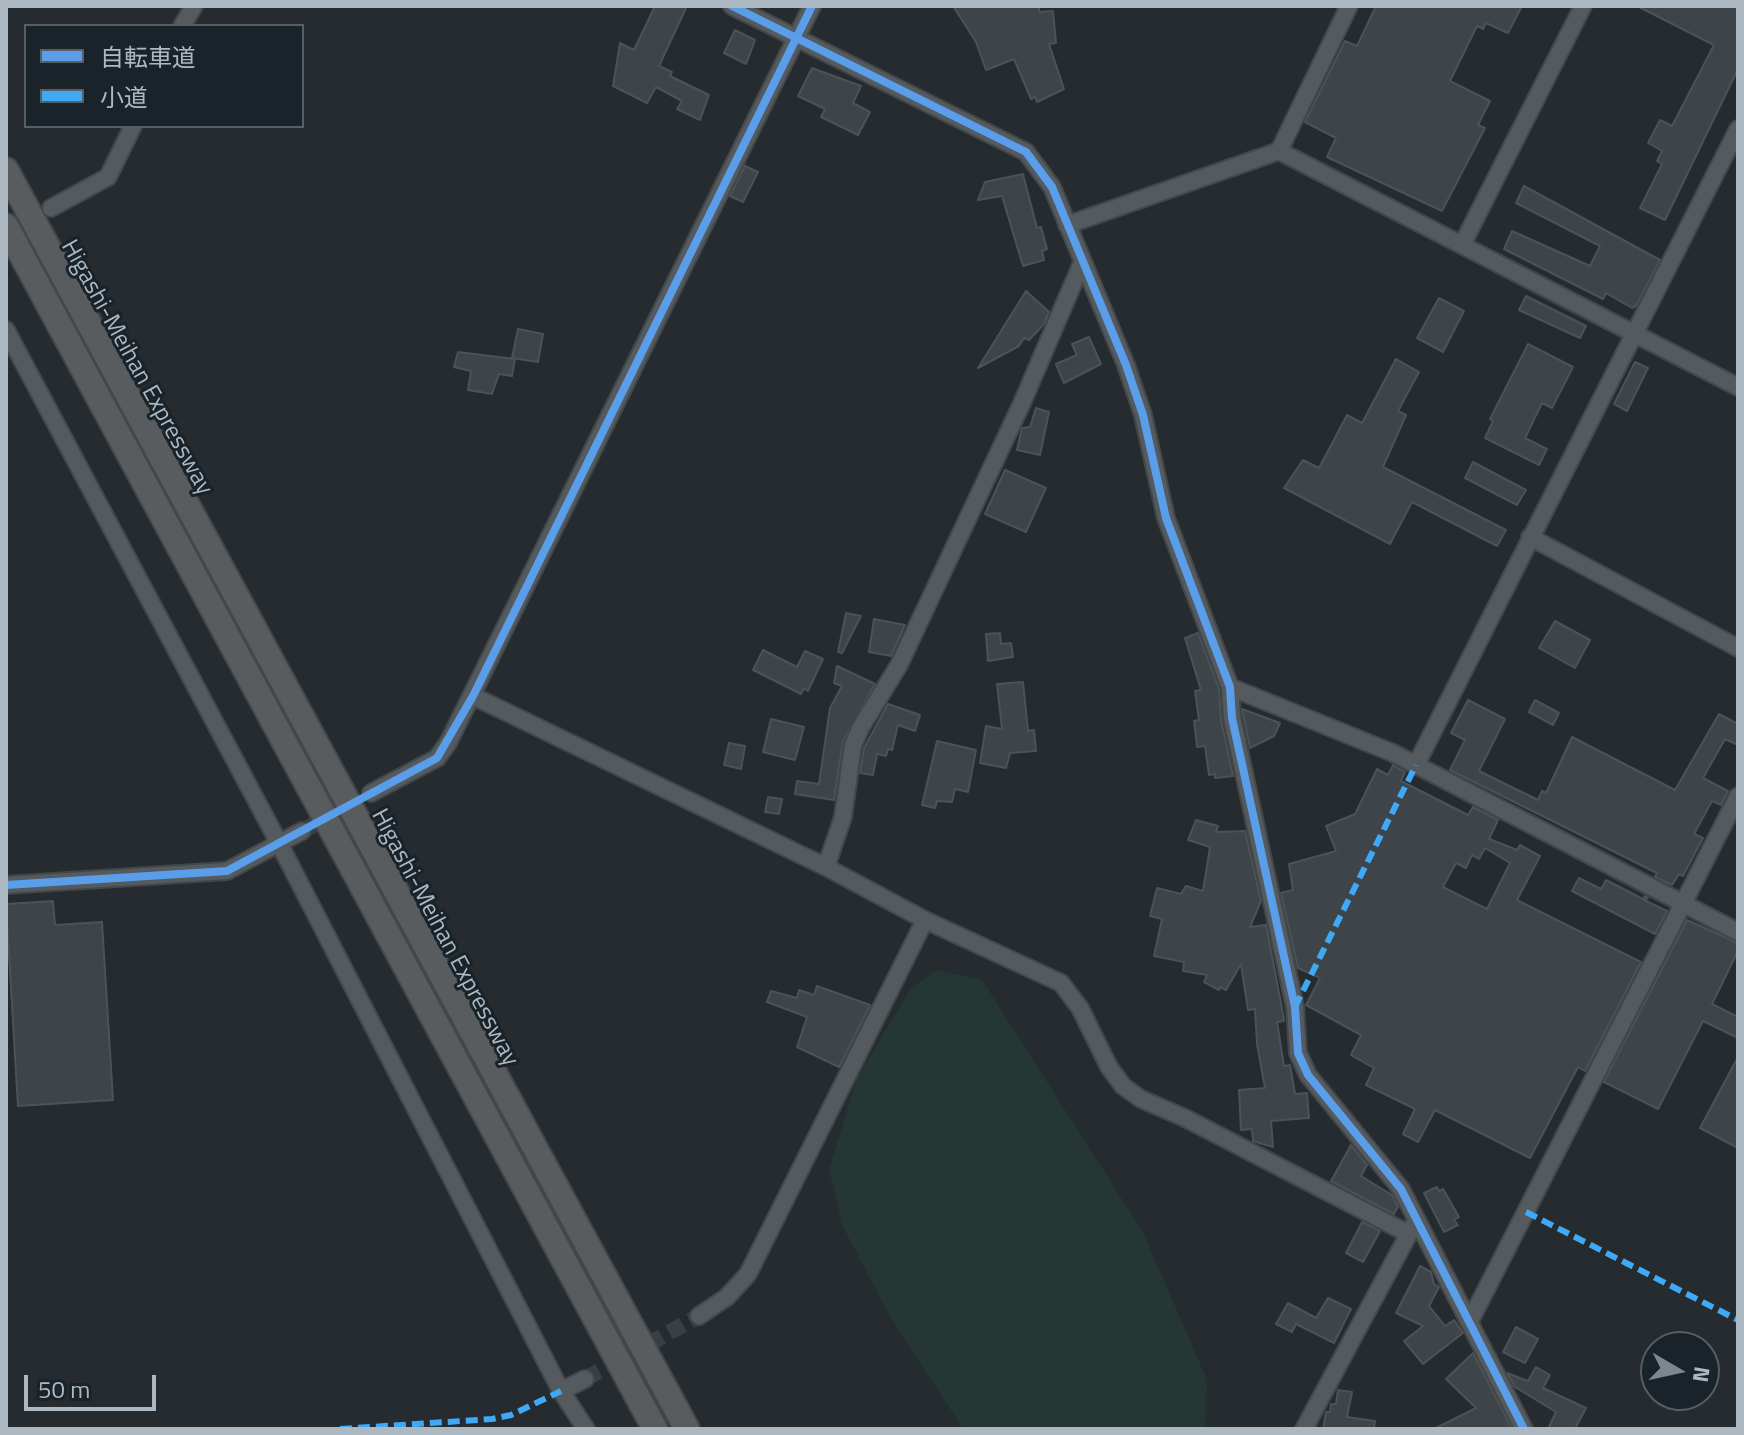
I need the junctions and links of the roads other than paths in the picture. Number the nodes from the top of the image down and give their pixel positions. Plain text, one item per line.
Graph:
1 (194, 6) edge
2 (732, 6) edge
3 (812, 6) edge
4 (1349, 6) edge
5 (1583, 6) edge
6 (183, 24) edge
7 (796, 37) junction
8 (132, 128) edge
9 (1738, 129) edge
10 (1279, 151) junction
11 (6, 170) edge
12 (51, 208) dead end
13 (1067, 225) junction
14 (6, 226) edge
15 (1462, 245) junction
16 (1082, 263) junction
17 (6, 330) edge
18 (1634, 333) junction
19 (1738, 387) edge
20 (1530, 537) junction
21 (1738, 648) edge
22 (1230, 687) junction
23 (473, 696) junction
24 (1416, 765) junction
25 (371, 793) tunnel mouth
26 (1738, 796) edge
27 (302, 831) tunnel mouth
28 (280, 845) junction
29 (826, 867) junction
30 (6, 885) edge
31 (1682, 903) junction
32 (925, 920) junction
33 (1738, 932) edge
34 (1411, 1228) junction
35 (699, 1316) tunnel mouth
36 (1470, 1321) junction
37 (585, 1379) tunnel mouth
38 (561, 1391) junction
39 (586, 1429) edge
40 (655, 1429) edge
41 (687, 1429) edge
42 (1304, 1429) edge
43 (1524, 1429) edge

1 - 6 street
2 - 7 street
3 - 7 street
4 - 10 street
5 - 15 street
7 - 13 street
7 - 23 street
8 - 12 street
9 - 18 street
10 - 13 street
10 - 15 street
11 - 41 highway, Higashi-Meihan Expressway
13 - 16 street
14 - 40 highway, Higashi-Meihan Expressway
15 - 18 street
16 - 22 street
16 - 29 street
17 - 28 street
18 - 19 street
18 - 20 street
20 - 21 street
20 - 24 street
22 - 24 street
22 - 34 street
23 - 25 street
23 - 29 street
24 - 31 street
26 - 31 street
27 - 28 street
28 - 30 street
28 - 38 street
29 - 32 street
31 - 33 street
31 - 36 street
32 - 34 street
32 - 35 street
34 - 36 street
34 - 42 street
36 - 43 street
37 - 38 street
38 - 39 street

